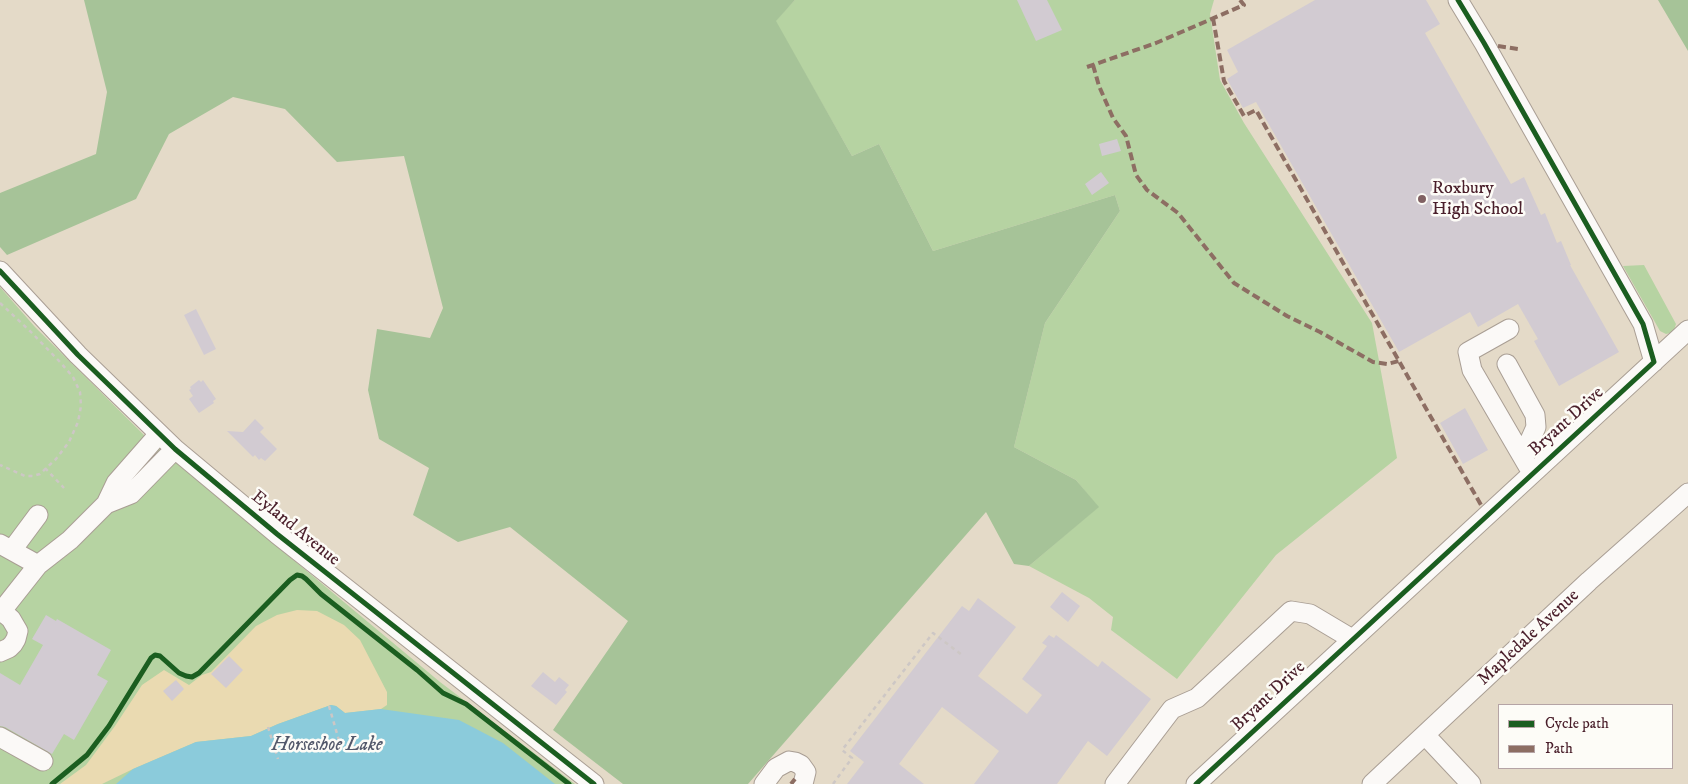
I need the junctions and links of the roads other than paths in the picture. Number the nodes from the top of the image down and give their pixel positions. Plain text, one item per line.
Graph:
1 (1458, 0) edge
2 (0, 271) edge
3 (1509, 329) dead end
4 (1688, 330) edge
5 (1654, 362) junction
6 (1507, 364) dead end
7 (159, 434) junction
8 (175, 448) junction
9 (1523, 456) junction
10 (1532, 473) junction
11 (1688, 493) edge
12 (106, 504) junction
13 (38, 515) dead end
14 (6, 547) edge
15 (38, 565) junction
16 (1, 612) edge
17 (1352, 639) junction
18 (0, 652) edge
19 (1425, 735) junction
20 (0, 737) edge
21 (43, 761) dead end
22 (594, 784) edge
23 (764, 784) edge
24 (803, 784) edge
25 (1115, 784) edge
26 (1196, 784) edge
27 (1372, 784) edge
28 (1471, 784) edge

1 - 5 street
2 - 7 street, Eyland Avenue
3 - 9 street
4 - 5 street, Bryant Drive
5 - 10 street, Bryant Drive
6 - 9 street
7 - 8 street, Eyland Avenue
7 - 12 street
8 - 12 street
8 - 22 street, Eyland Avenue
9 - 10 street
10 - 17 street, Bryant Drive
11 - 19 street, Mapledale Avenue
12 - 15 street
13 - 14 street
14 - 15 street
15 - 16 street
16 - 18 street
17 - 25 street
17 - 26 street, Bryant Drive
19 - 27 street, Mapledale Avenue
19 - 28 street
20 - 21 street
23 - 24 street

